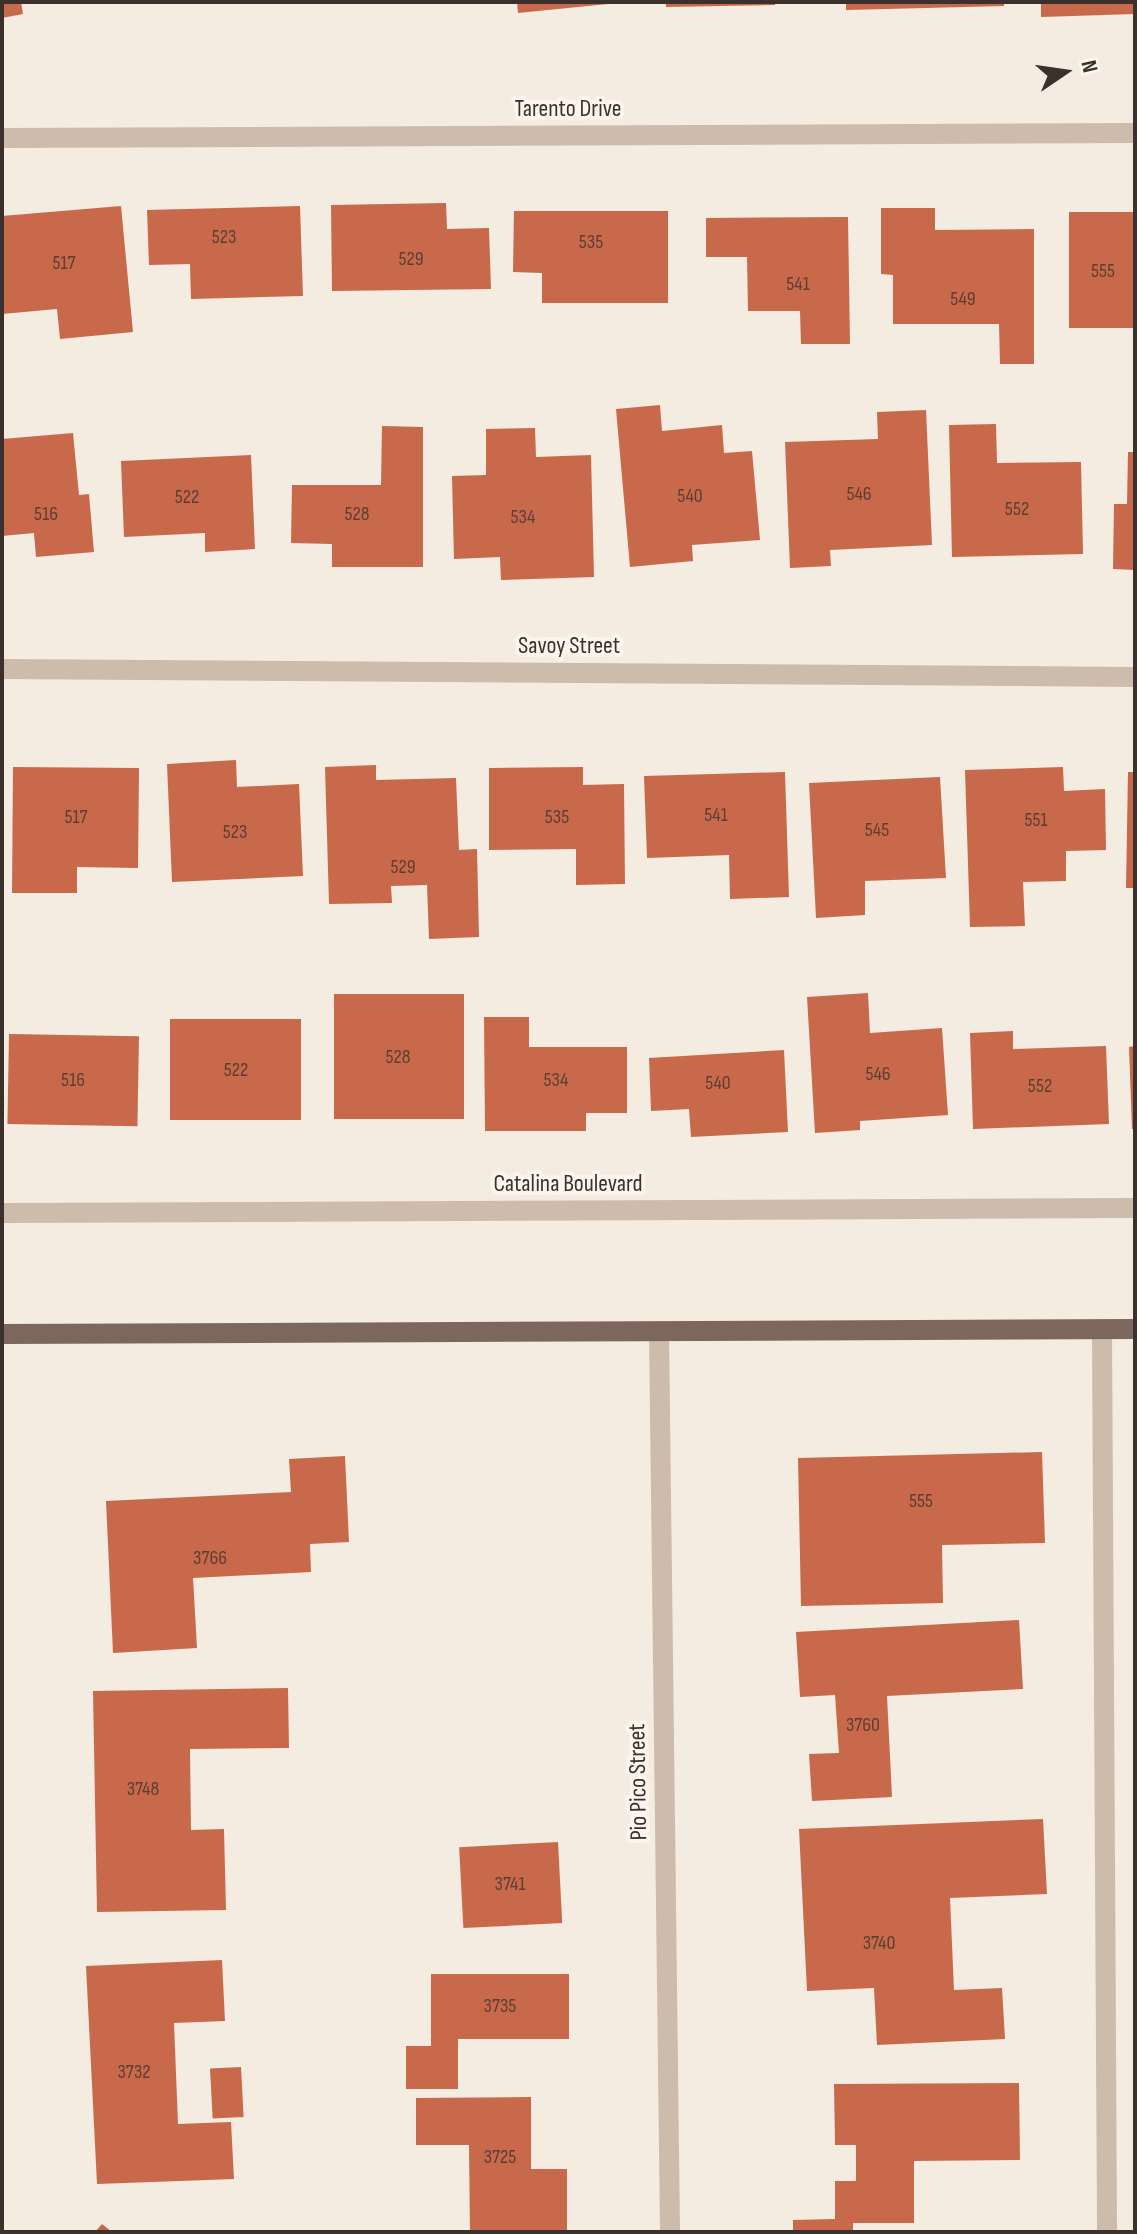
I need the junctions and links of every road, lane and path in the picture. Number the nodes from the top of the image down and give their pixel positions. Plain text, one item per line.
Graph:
1 (1135, 133) edge
2 (2, 138) edge
3 (2, 669) edge
4 (1135, 677) edge
5 (1135, 1208) edge
6 (2, 1213) edge
7 (1102, 1329) junction
8 (1135, 1329) edge
9 (659, 1331) junction
10 (2, 1334) edge
11 (670, 2232) edge
12 (1107, 2232) edge

1 - 2 street, Tarento Drive
3 - 4 street, Savoy Street
5 - 6 street, Catalina Boulevard
7 - 8 main road
7 - 9 main road
7 - 12 street
9 - 10 main road
9 - 11 street, Pio Pico Street

